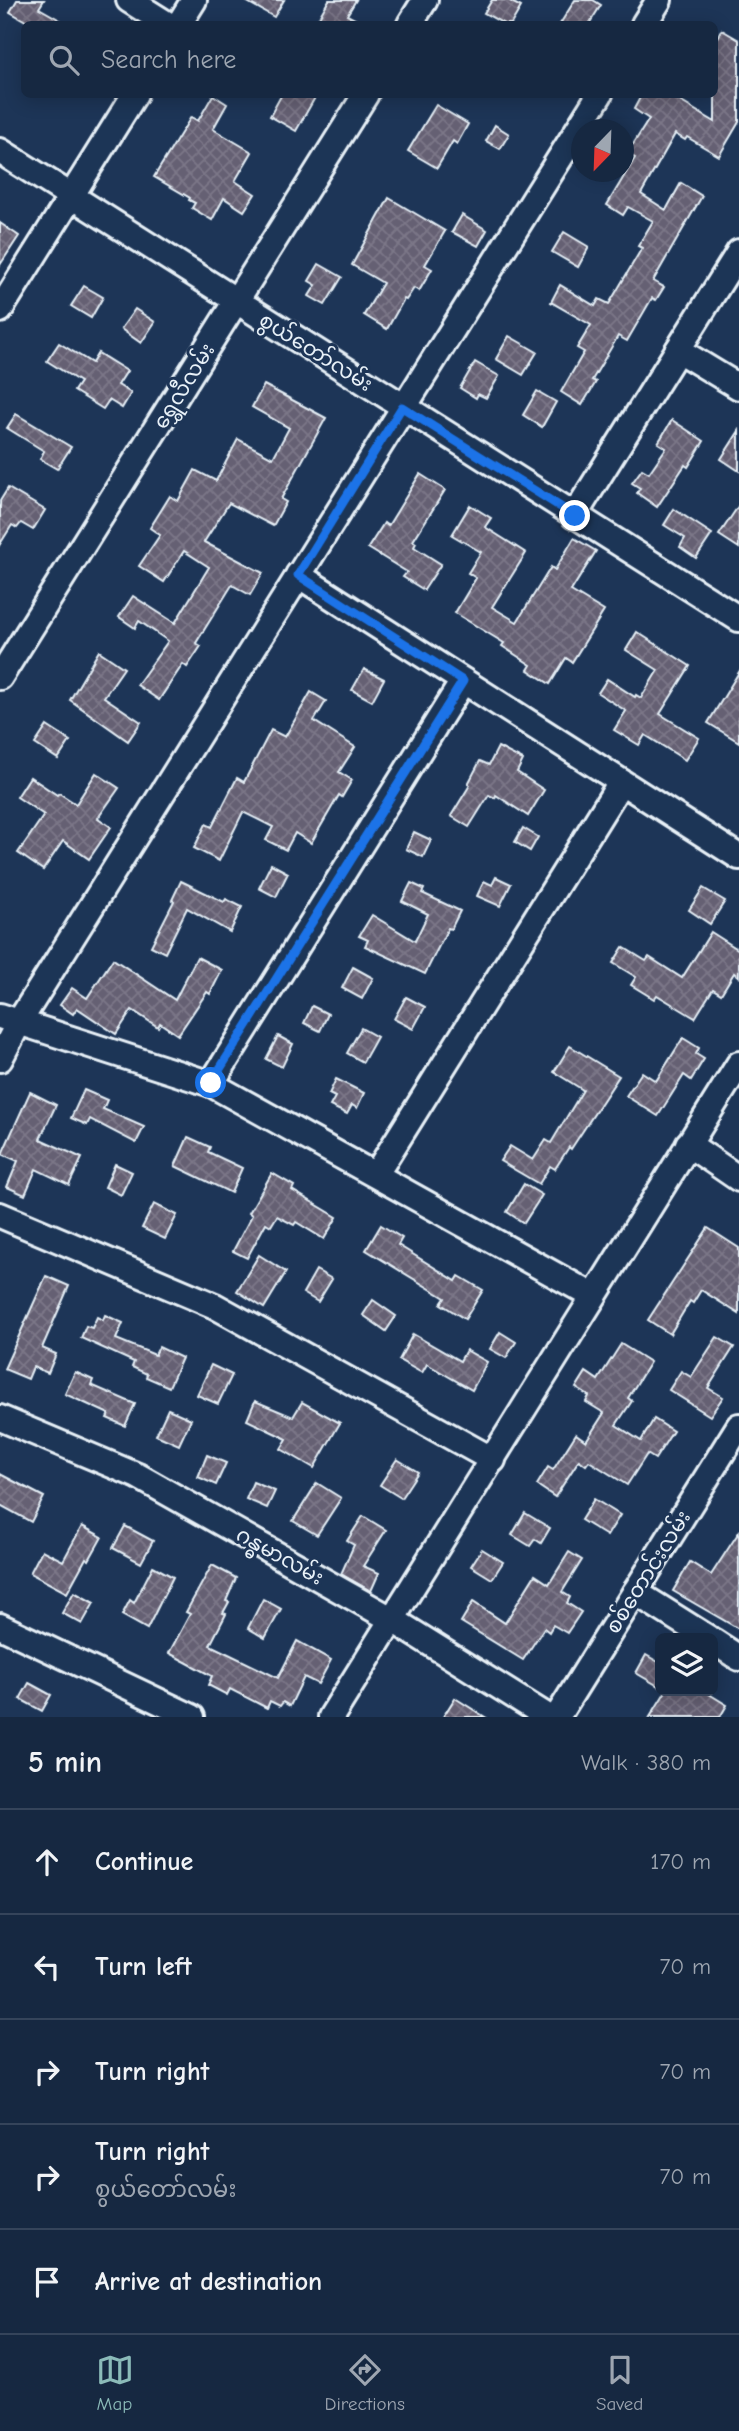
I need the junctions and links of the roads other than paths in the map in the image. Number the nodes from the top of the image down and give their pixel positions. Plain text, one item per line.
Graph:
1 (129, 0) edge
2 (194, 0) edge
3 (425, 0) edge
4 (659, 0) edge
5 (162, 21) edge
6 (181, 21) edge
7 (412, 21) edge
8 (646, 21) edge
9 (133, 98) edge
10 (364, 98) edge
11 (597, 98) edge
12 (0, 151) edge
13 (71, 197) junction
14 (739, 252) edge
15 (237, 303) junction
16 (0, 310) edge
17 (678, 350) junction
18 (739, 387) edge
19 (402, 407) junction
20 (575, 516) junction
21 (298, 575) junction
22 (739, 620) edge
23 (0, 677) edge
24 (463, 681) junction
25 (621, 782) junction
26 (739, 858) edge
27 (9, 1019) edge
28 (0, 1059) edge
29 (739, 1063) edge
30 (211, 1083) junction
31 (688, 1144) junction
32 (376, 1174) junction
33 (739, 1179) edge
34 (0, 1215) edge
35 (593, 1296) junction
36 (0, 1418) edge
37 (739, 1426) edge
38 (493, 1460) junction
39 (635, 1592) junction
40 (393, 1620) junction
41 (0, 1626) edge
42 (700, 1633) edge
43 (718, 1644) edge
44 (739, 1658) edge
45 (192, 1717) edge
46 (331, 1717) edge
47 (548, 1717) edge
48 (557, 1717) edge

1 - 5 street
2 - 6 street
3 - 7 street
4 - 8 street
9 - 13 street
10 - 15 street, ရွှေလီလမ်း
11 - 19 street
12 - 13 street, စွယ်တော်လမ်း
13 - 15 street, စွယ်တော်လမ်း
13 - 16 street
14 - 17 street
15 - 19 street, စွယ်တော်လမ်း
15 - 23 street, ရွှေလီလမ်း
17 - 18 street
17 - 20 street
19 - 20 street, စွယ်တော်လမ်း
19 - 21 street
20 - 22 street, စွယ်တော်လမ်း
21 - 24 street
21 - 27 street
24 - 25 street
24 - 30 street
25 - 26 street
25 - 32 street
27 - 28 street
27 - 30 street
29 - 31 street
30 - 32 street
31 - 33 street
31 - 35 street
32 - 35 street
34 - 38 street
35 - 38 street
36 - 40 street, ဂန္ဓမာလမ်း
37 - 39 street, စစ်တောင်းလမ်း
38 - 40 street
39 - 42 street
39 - 48 street, စစ်တောင်းလမ်း
40 - 46 street
40 - 47 street, ဂန္ဓမာလမ်း
41 - 45 street
43 - 44 street

